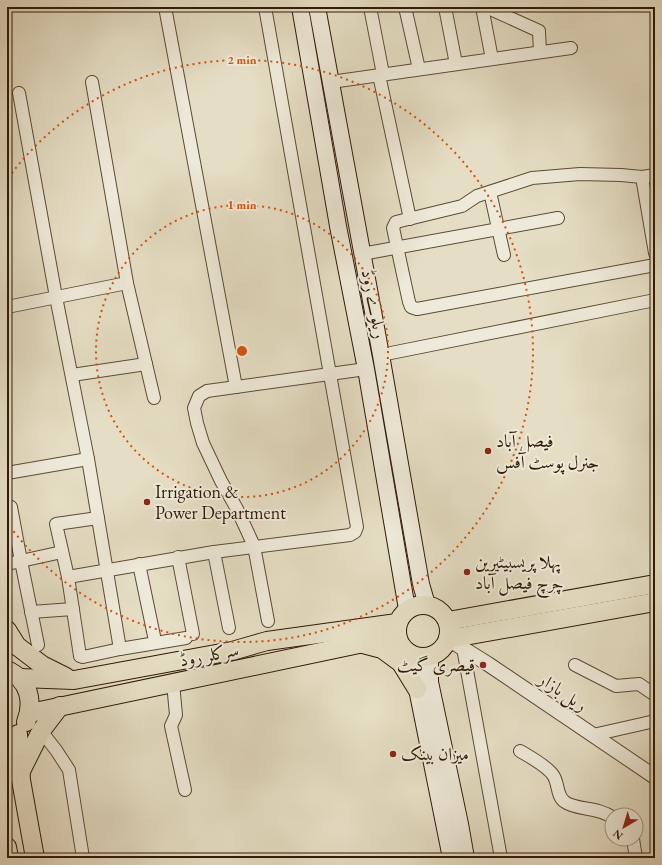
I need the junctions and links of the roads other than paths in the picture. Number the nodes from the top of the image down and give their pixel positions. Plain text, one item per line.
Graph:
1 (166, 7) edge
2 (265, 7) edge
3 (300, 7) edge
4 (317, 7) edge
5 (370, 7) edge
6 (405, 7) edge
7 (445, 7) edge
8 (482, 7) edge
9 (486, 7) edge
10 (570, 48) dead end
11 (540, 52) junction
12 (492, 59) junction
13 (456, 64) junction
14 (419, 69) junction
15 (381, 75) junction
16 (92, 82) dead end
17 (331, 82) junction
18 (19, 93) dead end
19 (655, 175) edge
20 (642, 177) junction
21 (490, 192) junction
22 (558, 218) dead end
23 (410, 219) junction
24 (498, 228) junction
25 (397, 247) junction
26 (362, 254) junction
27 (655, 254) edge
28 (504, 255) dead end
29 (655, 265) edge
30 (127, 283) junction
31 (56, 297) junction
32 (655, 300) edge
33 (7, 307) edge
34 (382, 356) junction
35 (146, 364) junction
36 (366, 369) junction
37 (331, 373) junction
38 (72, 375) junction
39 (236, 387) junction
40 (154, 398) dead end
41 (88, 459) junction
42 (7, 473) edge
43 (11, 507) dead end
44 (98, 518) junction
45 (254, 546) junction
46 (62, 552) junction
47 (214, 552) junction
48 (178, 558) junction
49 (21, 561) junction
50 (7, 564) edge
51 (139, 564) junction
52 (106, 570) junction
53 (68, 577) junction
54 (655, 584) edge
55 (655, 602) edge
56 (427, 604) junction
57 (73, 609) junction
58 (31, 612) junction
59 (268, 621) dead end
60 (448, 621) junction
61 (400, 623) junction
62 (229, 628) dead end
63 (7, 630) edge
64 (154, 636) dead end
65 (448, 639) junction
66 (362, 644) junction
67 (38, 645) dead end
68 (463, 648) junction
69 (120, 649) junction
70 (421, 656) junction
71 (575, 664) dead end
72 (14, 674) edge
73 (74, 680) junction
74 (173, 683) junction
75 (417, 689) junction
76 (655, 695) edge
77 (60, 706) junction
78 (30, 713) junction
79 (655, 721) edge
80 (41, 731) junction
81 (593, 735) junction
82 (12, 737) edge
83 (520, 751) dead end
84 (21, 772) junction
85 (655, 777) edge
86 (185, 790) dead end
87 (604, 813) edge
88 (7, 847) edge
89 (634, 847) edge
90 (9, 858) edge
91 (35, 858) edge
92 (83, 858) edge
93 (451, 858) edge
94 (466, 858) edge
95 (501, 858) edge
96 (636, 858) edge

1 - 39 street
2 - 37 street
3 - 36 main road, ریلوے روڈ
4 - 17 main road, ریلوے روڈ
5 - 15 street
6 - 14 street
7 - 13 street
8 - 12 street
9 - 11 street
10 - 11 street
11 - 12 street
12 - 13 street
13 - 14 street
14 - 15 street
15 - 17 street
15 - 23 street
16 - 30 street
17 - 26 main road, ریلوے روڈ
18 - 31 street
19 - 20 street
20 - 21 street
20 - 27 street
21 - 23 street
21 - 24 street
22 - 24 street
23 - 25 street
24 - 25 street
24 - 28 street
25 - 26 street
25 - 29 street
26 - 34 main road, ریلوے روڈ
30 - 31 street
30 - 35 street
31 - 33 street
31 - 38 street
32 - 34 street
34 - 56 main road, ریلوے روڈ
35 - 38 street
35 - 40 street
36 - 37 street
36 - 61 main road, ریلوے روڈ
37 - 39 street
37 - 45 street
38 - 41 street
39 - 45 street
41 - 42 street
41 - 44 street
43 - 49 street
44 - 46 street
44 - 52 street
45 - 47 street
45 - 59 street
46 - 49 street
46 - 53 street
47 - 48 street
47 - 62 street
48 - 51 street
48 - 69 street
49 - 50 street
49 - 58 street
51 - 52 street
51 - 64 street
52 - 53 street
52 - 69 street
53 - 57 street
54 - 60 main road
55 - 65 main road
56 - 60 main road
56 - 61 main road
57 - 58 street
57 - 69 street
58 - 67 street
60 - 65 main road
61 - 66 main road, سرکلر روڈ
61 - 70 main road
61 - 73 main road, سرکلر روڈ
63 - 73 main road
65 - 68 street, ریل بازار
65 - 70 main road
66 - 74 main road, سرکلر روڈ
66 - 75 main road
68 - 81 street, ریل بازار
68 - 95 street
70 - 75 main road
70 - 94 main road
71 - 76 street
72 - 73 main road, سرکلر روڈ
72 - 78 main road
74 - 77 main road, سرکلر روڈ
74 - 86 street
75 - 93 main road
77 - 78 main road, سرکلر روڈ
77 - 80 main road
78 - 82 main road
79 - 81 street
80 - 84 main road
80 - 92 street
81 - 85 street, ریل بازار
82 - 84 main road
83 - 87 street
84 - 91 main road
88 - 90 main road
89 - 96 street

